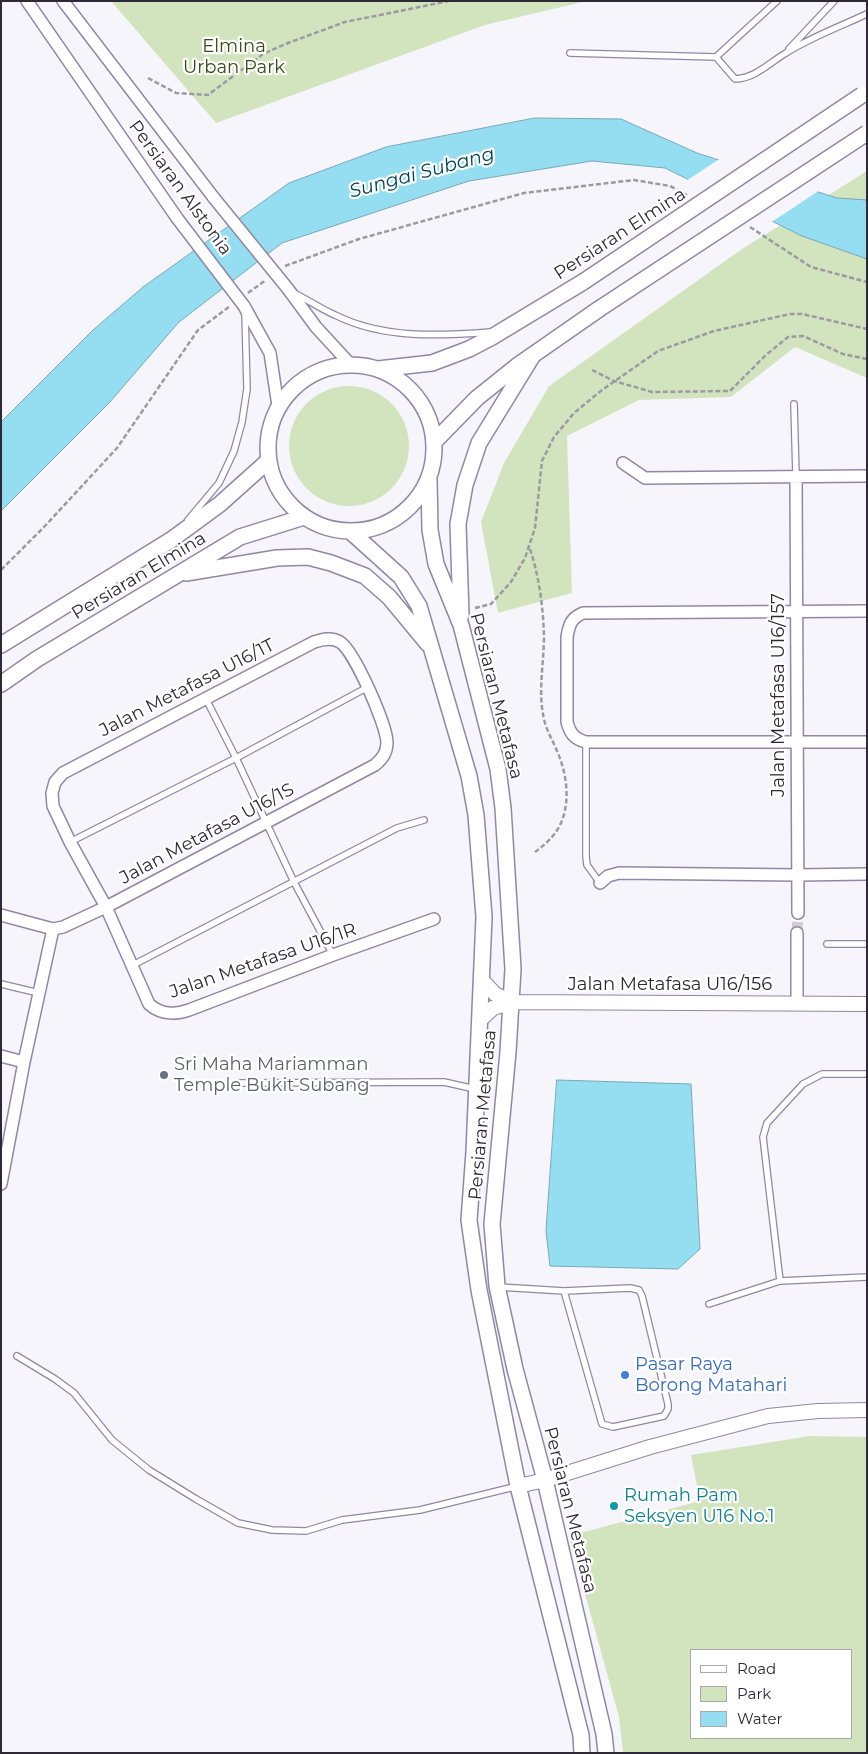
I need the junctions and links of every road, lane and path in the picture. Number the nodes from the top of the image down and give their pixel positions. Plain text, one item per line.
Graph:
1 (27, 1) edge
2 (63, 1) edge
3 (449, 1) edge
4 (778, 1) edge
5 (834, 1) edge
6 (867, 14) edge
7 (786, 52) junction
8 (570, 53) dead end
9 (716, 58) junction
10 (148, 78) dead end
11 (864, 94) edge
12 (867, 134) edge
13 (694, 198) dead end
14 (743, 224) dead end
15 (280, 269) dead end
16 (273, 275) dead end
17 (867, 282) edge
18 (288, 289) junction
19 (241, 302) junction
20 (867, 329) edge
21 (502, 331) junction
22 (533, 355) junction
23 (867, 359) edge
24 (350, 364) junction
25 (378, 369) junction
26 (592, 370) dead end
27 (614, 381) junction
28 (794, 404) dead end
29 (278, 406) junction
30 (435, 441) junction
31 (268, 461) junction
32 (623, 463) dead end
33 (796, 476) junction
34 (867, 476) edge
35 (429, 479) junction
36 (304, 517) junction
37 (350, 531) junction
38 (174, 538) junction
39 (530, 548) junction
40 (1, 570) edge
41 (176, 575) junction
42 (471, 610) dead end
43 (867, 611) edge
44 (795, 612) junction
45 (461, 625) junction
46 (1, 645) edge
47 (432, 649) junction
48 (1, 684) edge
49 (368, 686) junction
50 (206, 698) junction
51 (586, 742) junction
52 (796, 742) junction
53 (867, 742) edge
54 (236, 758) junction
55 (375, 765) joint
56 (424, 820) dead end
57 (267, 822) junction
58 (70, 842) junction
59 (535, 852) dead end
60 (867, 874) edge
61 (798, 875) junction
62 (294, 882) junction
63 (600, 883) joint
64 (106, 907) junction
65 (798, 913) tunnel mouth
66 (1, 915) edge
67 (434, 920) dead end
68 (53, 929) junction
69 (797, 933) tunnel mouth
70 (827, 944) dead end
71 (867, 944) edge
72 (333, 955) junction
73 (132, 965) junction
74 (482, 980) junction
75 (1, 984) edge
76 (38, 993) junction
77 (512, 1002) junction
78 (797, 1004) junction
79 (867, 1004) edge
80 (480, 1020) junction
81 (1, 1056) edge
82 (24, 1062) junction
83 (867, 1074) edge
84 (241, 1083) dead end
85 (477, 1089) junction
86 (1, 1184) edge
87 (867, 1277) edge
88 (780, 1281) junction
89 (497, 1286) junction
90 (564, 1291) junction
91 (709, 1304) dead end
92 (17, 1356) dead end
93 (867, 1410) edge
94 (545, 1480) junction
95 (518, 1486) junction
96 (582, 1753) edge
97 (606, 1753) edge

1 - 19 street, Persiaran Alstonia, bridge
2 - 18 street, Persiaran Alstonia, bridge
3 - 10 path
4 - 9 lane
5 - 7 lane
6 - 7 lane
7 - 9 lane
8 - 9 lane
11 - 21 main road, Persiaran Elmina, bridge
12 - 22 main road, bridge
13 - 15 path
14 - 17 path
16 - 19 path
18 - 21 lane
18 - 24 street, Persiaran Alstonia
19 - 29 street, Persiaran Alstonia
19 - 38 lane
19 - 40 path
20 - 27 path
21 - 25 main road, Persiaran Elmina
22 - 30 main road
22 - 45 main road
23 - 27 path
24 - 25 main road
24 - 29 main road
25 - 30 main road
26 - 27 path
27 - 39 path
28 - 33 lane
29 - 31 main road
30 - 35 main road
31 - 36 main road
31 - 38 main road, Persiaran Elmina
32 - 33 street
33 - 34 street
33 - 44 street, Jalan Metafasa U16/157
35 - 37 main road
35 - 45 main road, Persiaran Metafasa
36 - 37 main road
36 - 41 main road, Persiaran Elmina
37 - 47 main road, Persiaran Metafasa
38 - 46 main road, Persiaran Elmina
39 - 42 path
39 - 59 path
41 - 47 main road
41 - 48 main road, Persiaran Elmina
43 - 44 street
44 - 51 street
44 - 52 street, Jalan Metafasa U16/157
45 - 77 main road, Persiaran Metafasa
47 - 74 main road, Persiaran Metafasa
49 - 50 street, Jalan Metafasa U16/1T
49 - 54 lane
49 - 55 street, Jalan Metafasa U16/1T
50 - 54 lane
50 - 58 street, Jalan Metafasa U16/1T
51 - 52 street
51 - 63 lane
52 - 53 street
52 - 61 street, Jalan Metafasa U16/157
54 - 57 lane
54 - 58 lane
55 - 57 street, Jalan Metafasa U16/1S
56 - 62 lane
57 - 62 lane
57 - 64 street, Jalan Metafasa U16/1S
58 - 64 street, Jalan Metafasa U16/1T
60 - 61 street
61 - 63 street
61 - 65 street, Jalan Metafasa U16/157
62 - 72 lane
62 - 73 lane
64 - 68 street, Jalan Metafasa U16/1S
64 - 73 street, Jalan Metafasa U16/1R
66 - 68 street
67 - 72 street, Jalan Metafasa U16/1R
68 - 76 street
69 - 78 street
70 - 71 lane
72 - 73 street, Jalan Metafasa U16/1R
74 - 77 street
74 - 80 main road, Persiaran Metafasa
75 - 76 lane
76 - 82 street
77 - 78 street, Jalan Metafasa U16/156
77 - 80 street
77 - 89 main road, Persiaran Metafasa
78 - 79 street, Jalan Metafasa U16/156
80 - 85 main road, Persiaran Metafasa
81 - 82 street
82 - 86 street
83 - 88 lane
84 - 85 lane
85 - 95 main road, Persiaran Metafasa
87 - 88 lane
88 - 91 lane
89 - 90 lane
89 - 94 main road, Persiaran Metafasa
90 - 90 lane
92 - 95 lane
93 - 94 street
94 - 95 street
94 - 97 main road, Persiaran Metafasa
95 - 96 main road, Persiaran Metafasa

